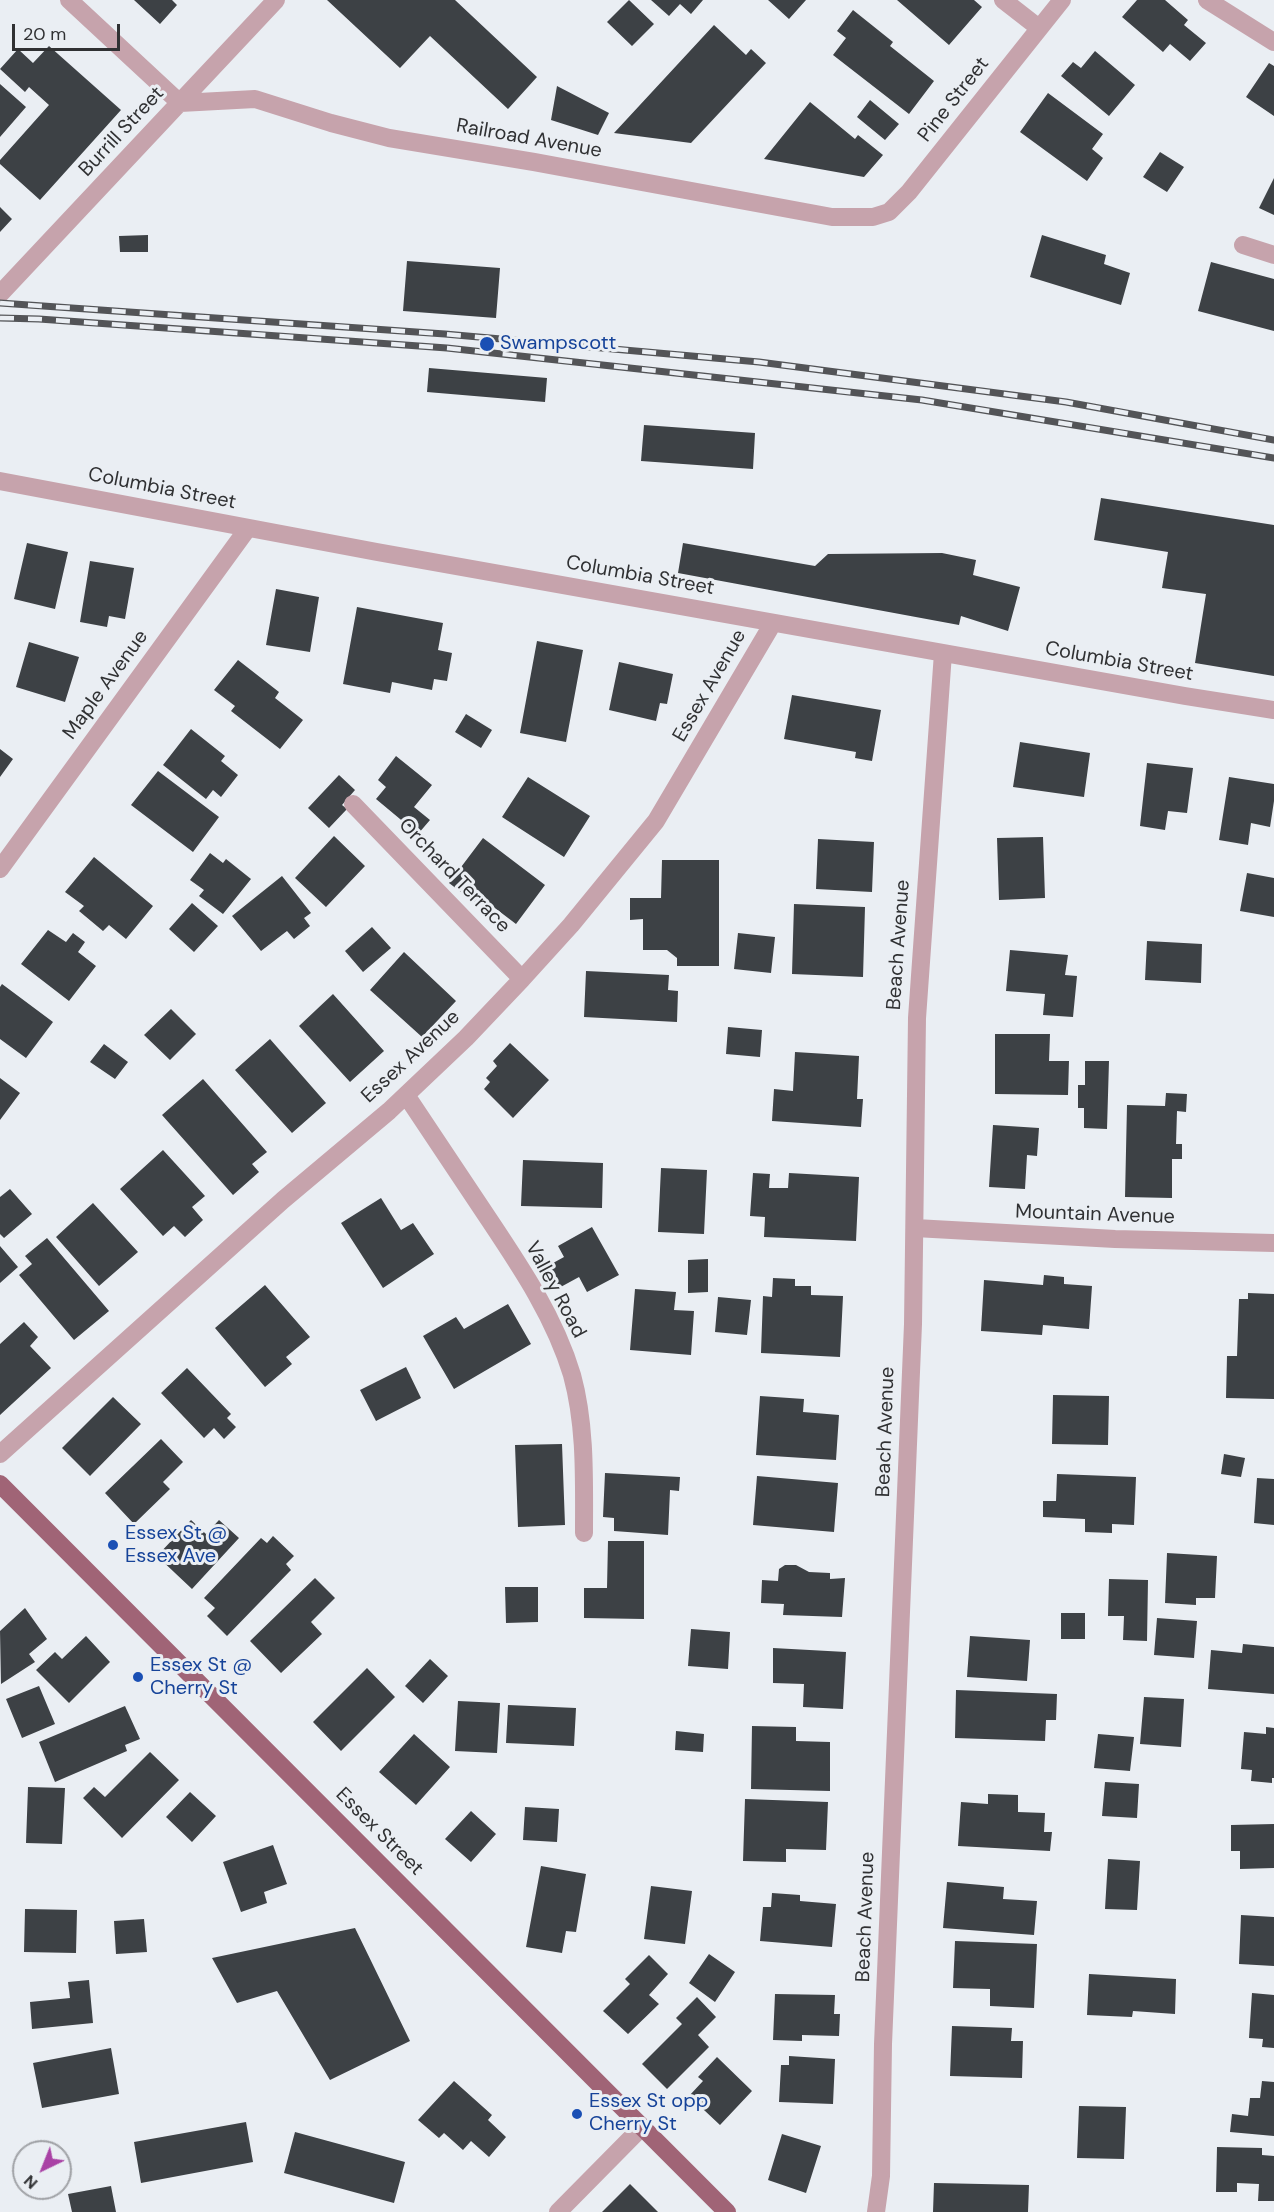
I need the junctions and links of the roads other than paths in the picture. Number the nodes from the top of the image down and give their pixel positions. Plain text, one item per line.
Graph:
1 (69, 0) edge
2 (276, 0) edge
3 (1003, 0) edge
4 (1062, 0) edge
5 (1207, 0) edge
6 (1039, 28) junction
7 (1274, 42) edge
8 (180, 103) junction
9 (873, 217) joint
10 (1244, 245) dead end
11 (1274, 255) edge
12 (0, 294) edge
13 (0, 481) edge
14 (248, 528) junction
15 (773, 622) junction
16 (943, 653) junction
17 (1274, 710) edge
18 (353, 804) dead end
19 (0, 869) edge
20 (522, 979) junction
21 (406, 1095) junction
22 (915, 1228) junction
23 (1274, 1243) edge
24 (0, 1454) edge
25 (0, 1484) edge
26 (584, 1533) dead end
27 (642, 2127) junction
28 (558, 2212) edge
29 (727, 2212) edge
30 (876, 2212) edge

1 - 8 street
2 - 8 street, Burrill Street
3 - 6 street
4 - 6 street, Pine Street
5 - 7 street
6 - 9 street, Pine Street
8 - 9 street, Railroad Avenue
8 - 12 street, Burrill Street
10 - 11 street
13 - 14 street, Columbia Street
14 - 15 street, Columbia Street
14 - 19 street, Maple Avenue
15 - 16 street, Columbia Street
15 - 20 street, Essex Avenue
16 - 17 street, Columbia Street
16 - 22 street, Beach Avenue
18 - 20 street, Orchard Terrace
20 - 21 street, Essex Avenue
21 - 24 street, Essex Avenue
21 - 26 street, Valley Road
22 - 23 street, Mountain Avenue
22 - 30 street, Beach Avenue
25 - 27 main road, Essex Street
27 - 28 street
27 - 29 main road, Essex Street

